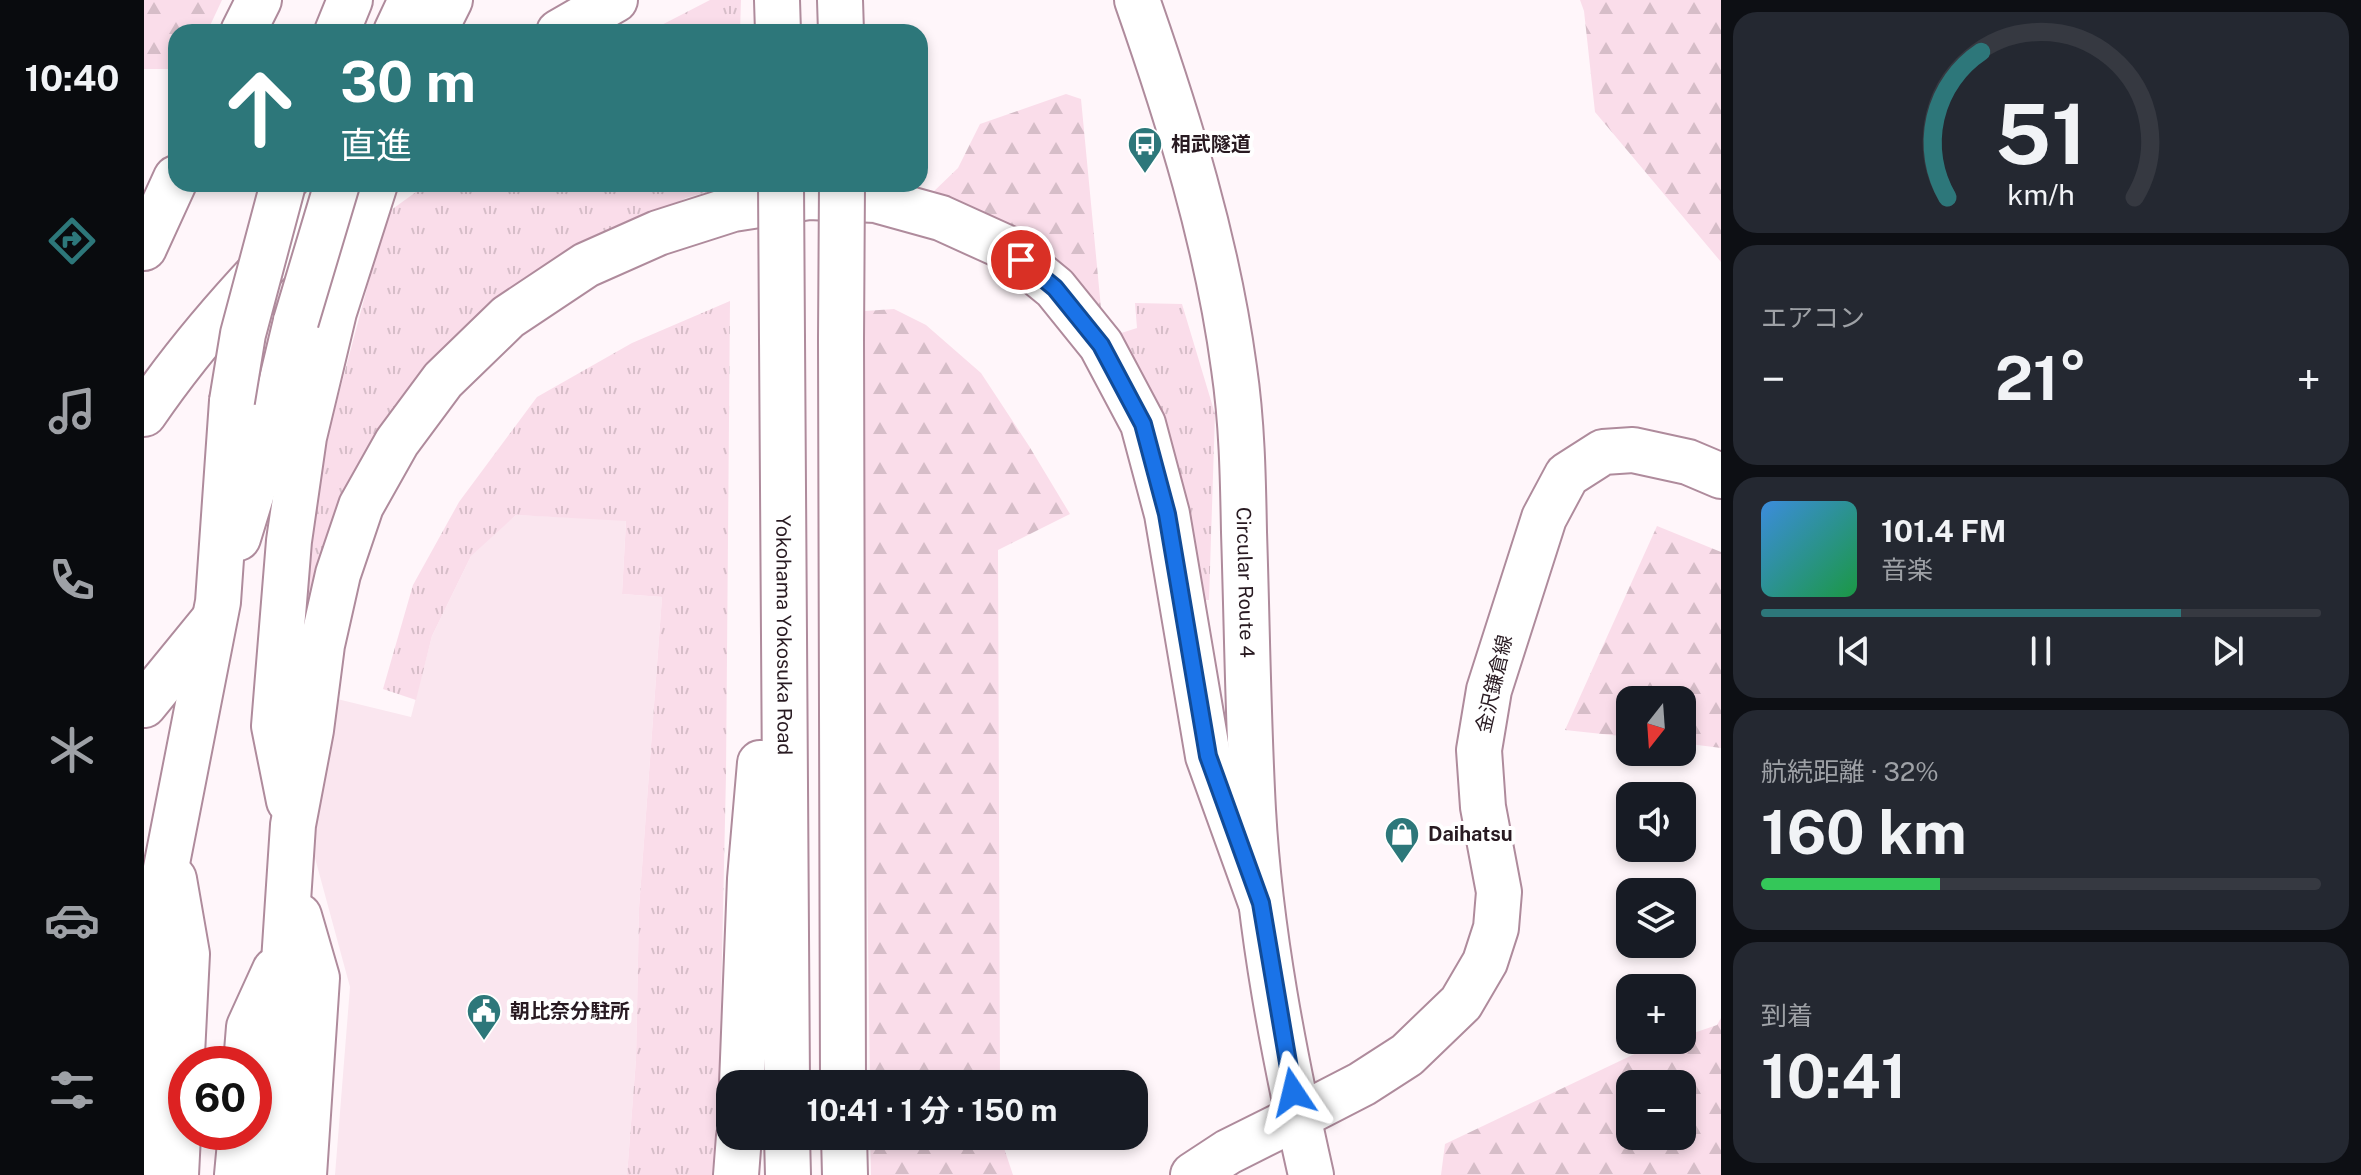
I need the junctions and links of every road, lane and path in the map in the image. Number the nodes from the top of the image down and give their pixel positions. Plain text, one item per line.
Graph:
1 (259, 0) edge
2 (350, 0) edge
3 (411, 0) edge
4 (450, 0) edge
5 (615, 0) edge
6 (777, 0) edge
7 (840, 0) edge
8 (1137, 0) edge
9 (247, 24) edge
10 (340, 24) edge
11 (400, 24) edge
12 (438, 24) edge
13 (573, 24) edge
14 (778, 24) edge
15 (841, 24) edge
16 (170, 192) edge
17 (281, 192) edge
18 (336, 192) edge
19 (339, 192) edge
20 (371, 192) edge
21 (781, 192) edge
22 (842, 192) edge
23 (144, 248) edge
24 (315, 317) junction
25 (150, 390) edge
26 (784, 465) junction
27 (1721, 476) edge
28 (217, 610) junction
29 (155, 692) edge
30 (144, 742) edge
31 (293, 825) junction
32 (166, 867) junction
33 (290, 887) junction
34 (1261, 903) junction
35 (144, 927) edge
36 (287, 946) junction
37 (186, 976) junction
38 (211, 1046) edge
39 (247, 1046) edge
40 (743, 1070) edge
41 (787, 1070) edge
42 (843, 1070) edge
43 (1298, 1117) junction
44 (205, 1150) edge
45 (239, 1150) edge
46 (738, 1150) edge
47 (787, 1150) edge
48 (844, 1150) edge
49 (145, 1175) edge
50 (176, 1175) edge
51 (203, 1175) edge
52 (237, 1175) edge
53 (270, 1175) edge
54 (304, 1175) edge
55 (736, 1175) edge
56 (788, 1175) edge
57 (845, 1175) edge
58 (1193, 1175) edge
59 (1311, 1175) edge

1 - 9 main road
2 - 10 main road
3 - 11 main road
4 - 12 main road
5 - 13 main road
6 - 14 main road
7 - 15 main road
8 - 34 main road, Circular Route 4
16 - 23 main road
17 - 28 main road, bridge
18 - 24 main road, bridge
19 - 25 main road
20 - 24 main road
21 - 26 main road, Yokohama Yokosuka Road, bridge
22 - 42 main road, bridge
24 - 28 main road
24 - 31 main road
26 - 40 main road
26 - 41 main road, Yokohama Yokosuka Road
27 - 43 main road, 金沢鎌倉線
28 - 29 main road
28 - 32 main road
29 - 30 main road
31 - 33 main road
31 - 34 main road
32 - 35 main road
32 - 37 main road
32 - 49 main road
33 - 36 main road
33 - 54 main road
34 - 43 main road, Circular Route 4
36 - 39 main road
36 - 53 main road
37 - 38 main road
37 - 50 main road
43 - 58 main road, 金沢鎌倉線
43 - 59 main road, Circular Route 4
44 - 51 main road
45 - 52 main road
46 - 55 main road
47 - 56 main road
48 - 57 main road

